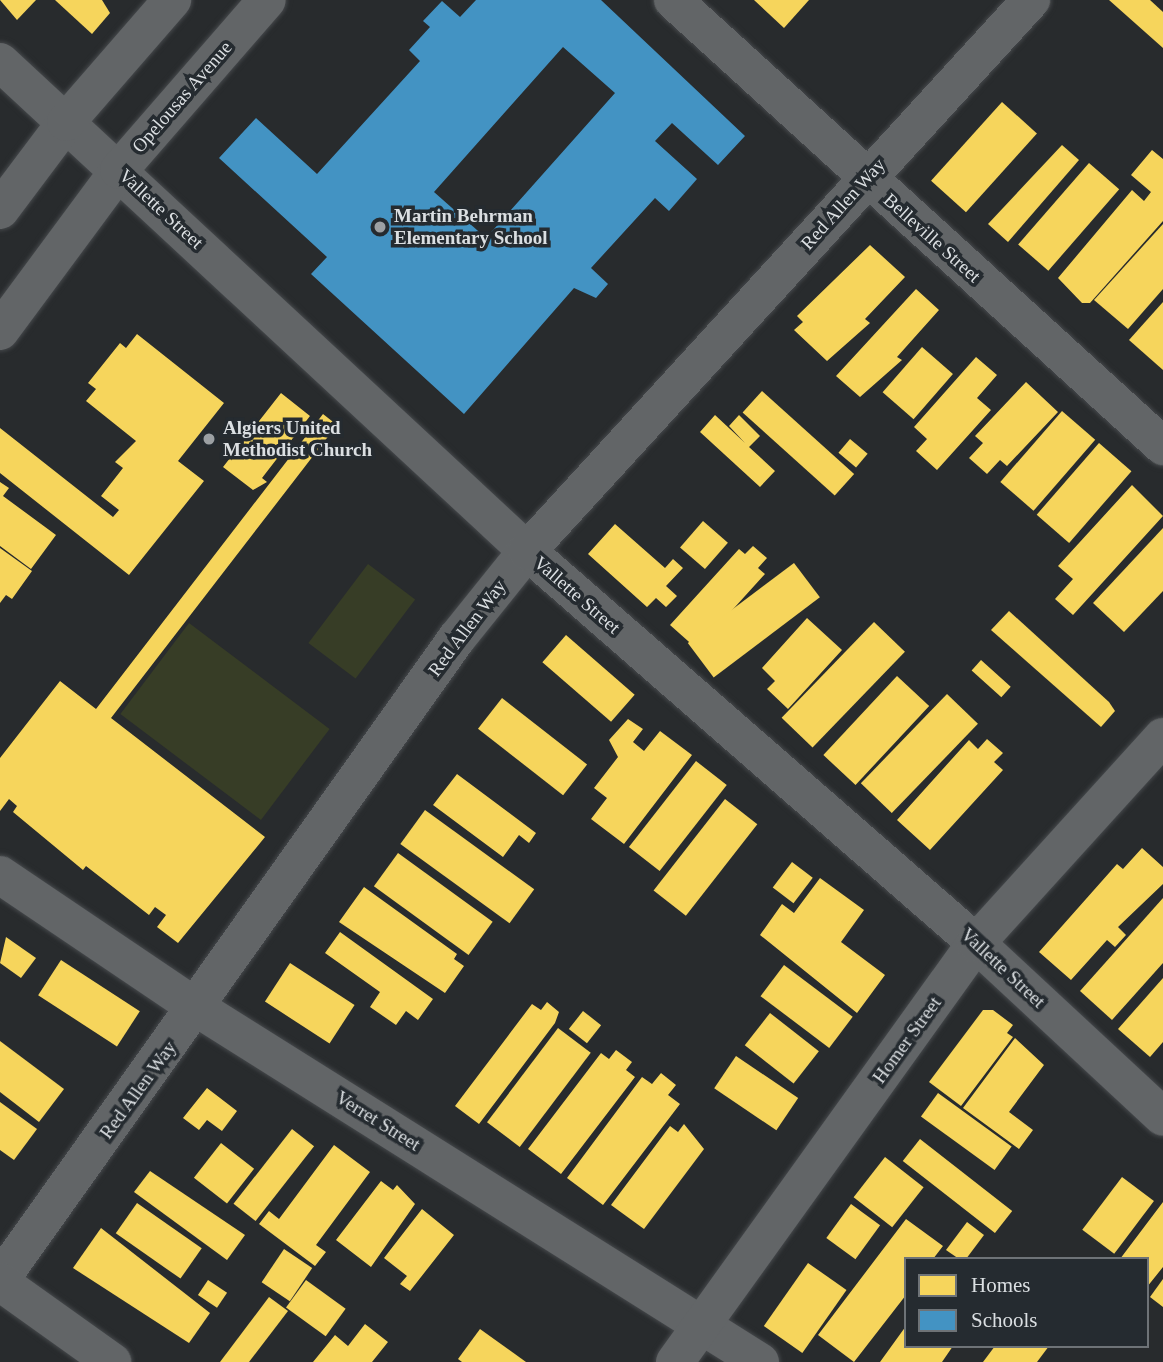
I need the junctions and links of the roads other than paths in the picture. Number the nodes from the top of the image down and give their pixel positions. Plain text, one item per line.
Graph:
1 (172, 0) edge
2 (267, 0) edge
3 (673, 0) edge
4 (1031, 0) edge
5 (0, 62) edge
6 (66, 122) junction
7 (119, 170) junction
8 (866, 179) junction
9 (0, 210) edge
10 (0, 331) edge
11 (1163, 446) edge
12 (527, 551) junction
13 (1163, 737) edge
14 (0, 875) edge
15 (976, 943) junction
16 (197, 1008) junction
17 (1163, 1117) edge
18 (0, 1281) edge
19 (702, 1325) junction
20 (112, 1362) edge
21 (675, 1362) edge
22 (760, 1362) edge

1 - 6 street
2 - 7 street, Opelousas Avenue
3 - 8 street, Belleville Street
4 - 8 street, Red Allen Way
5 - 6 street, Vallette Street
6 - 7 street, Vallette Street
6 - 9 street
7 - 10 street, Opelousas Avenue
7 - 12 street, Vallette Street
8 - 11 street, Belleville Street
8 - 12 street, Red Allen Way
12 - 15 street, Vallette Street
12 - 16 street, Red Allen Way
13 - 15 street, Homer Street
14 - 16 street, Verret Street
15 - 17 street, Vallette Street
15 - 19 street, Homer Street
16 - 18 street, Red Allen Way
16 - 19 street, Verret Street
18 - 20 street
19 - 21 street, Homer Street
19 - 22 street, Verret Street

